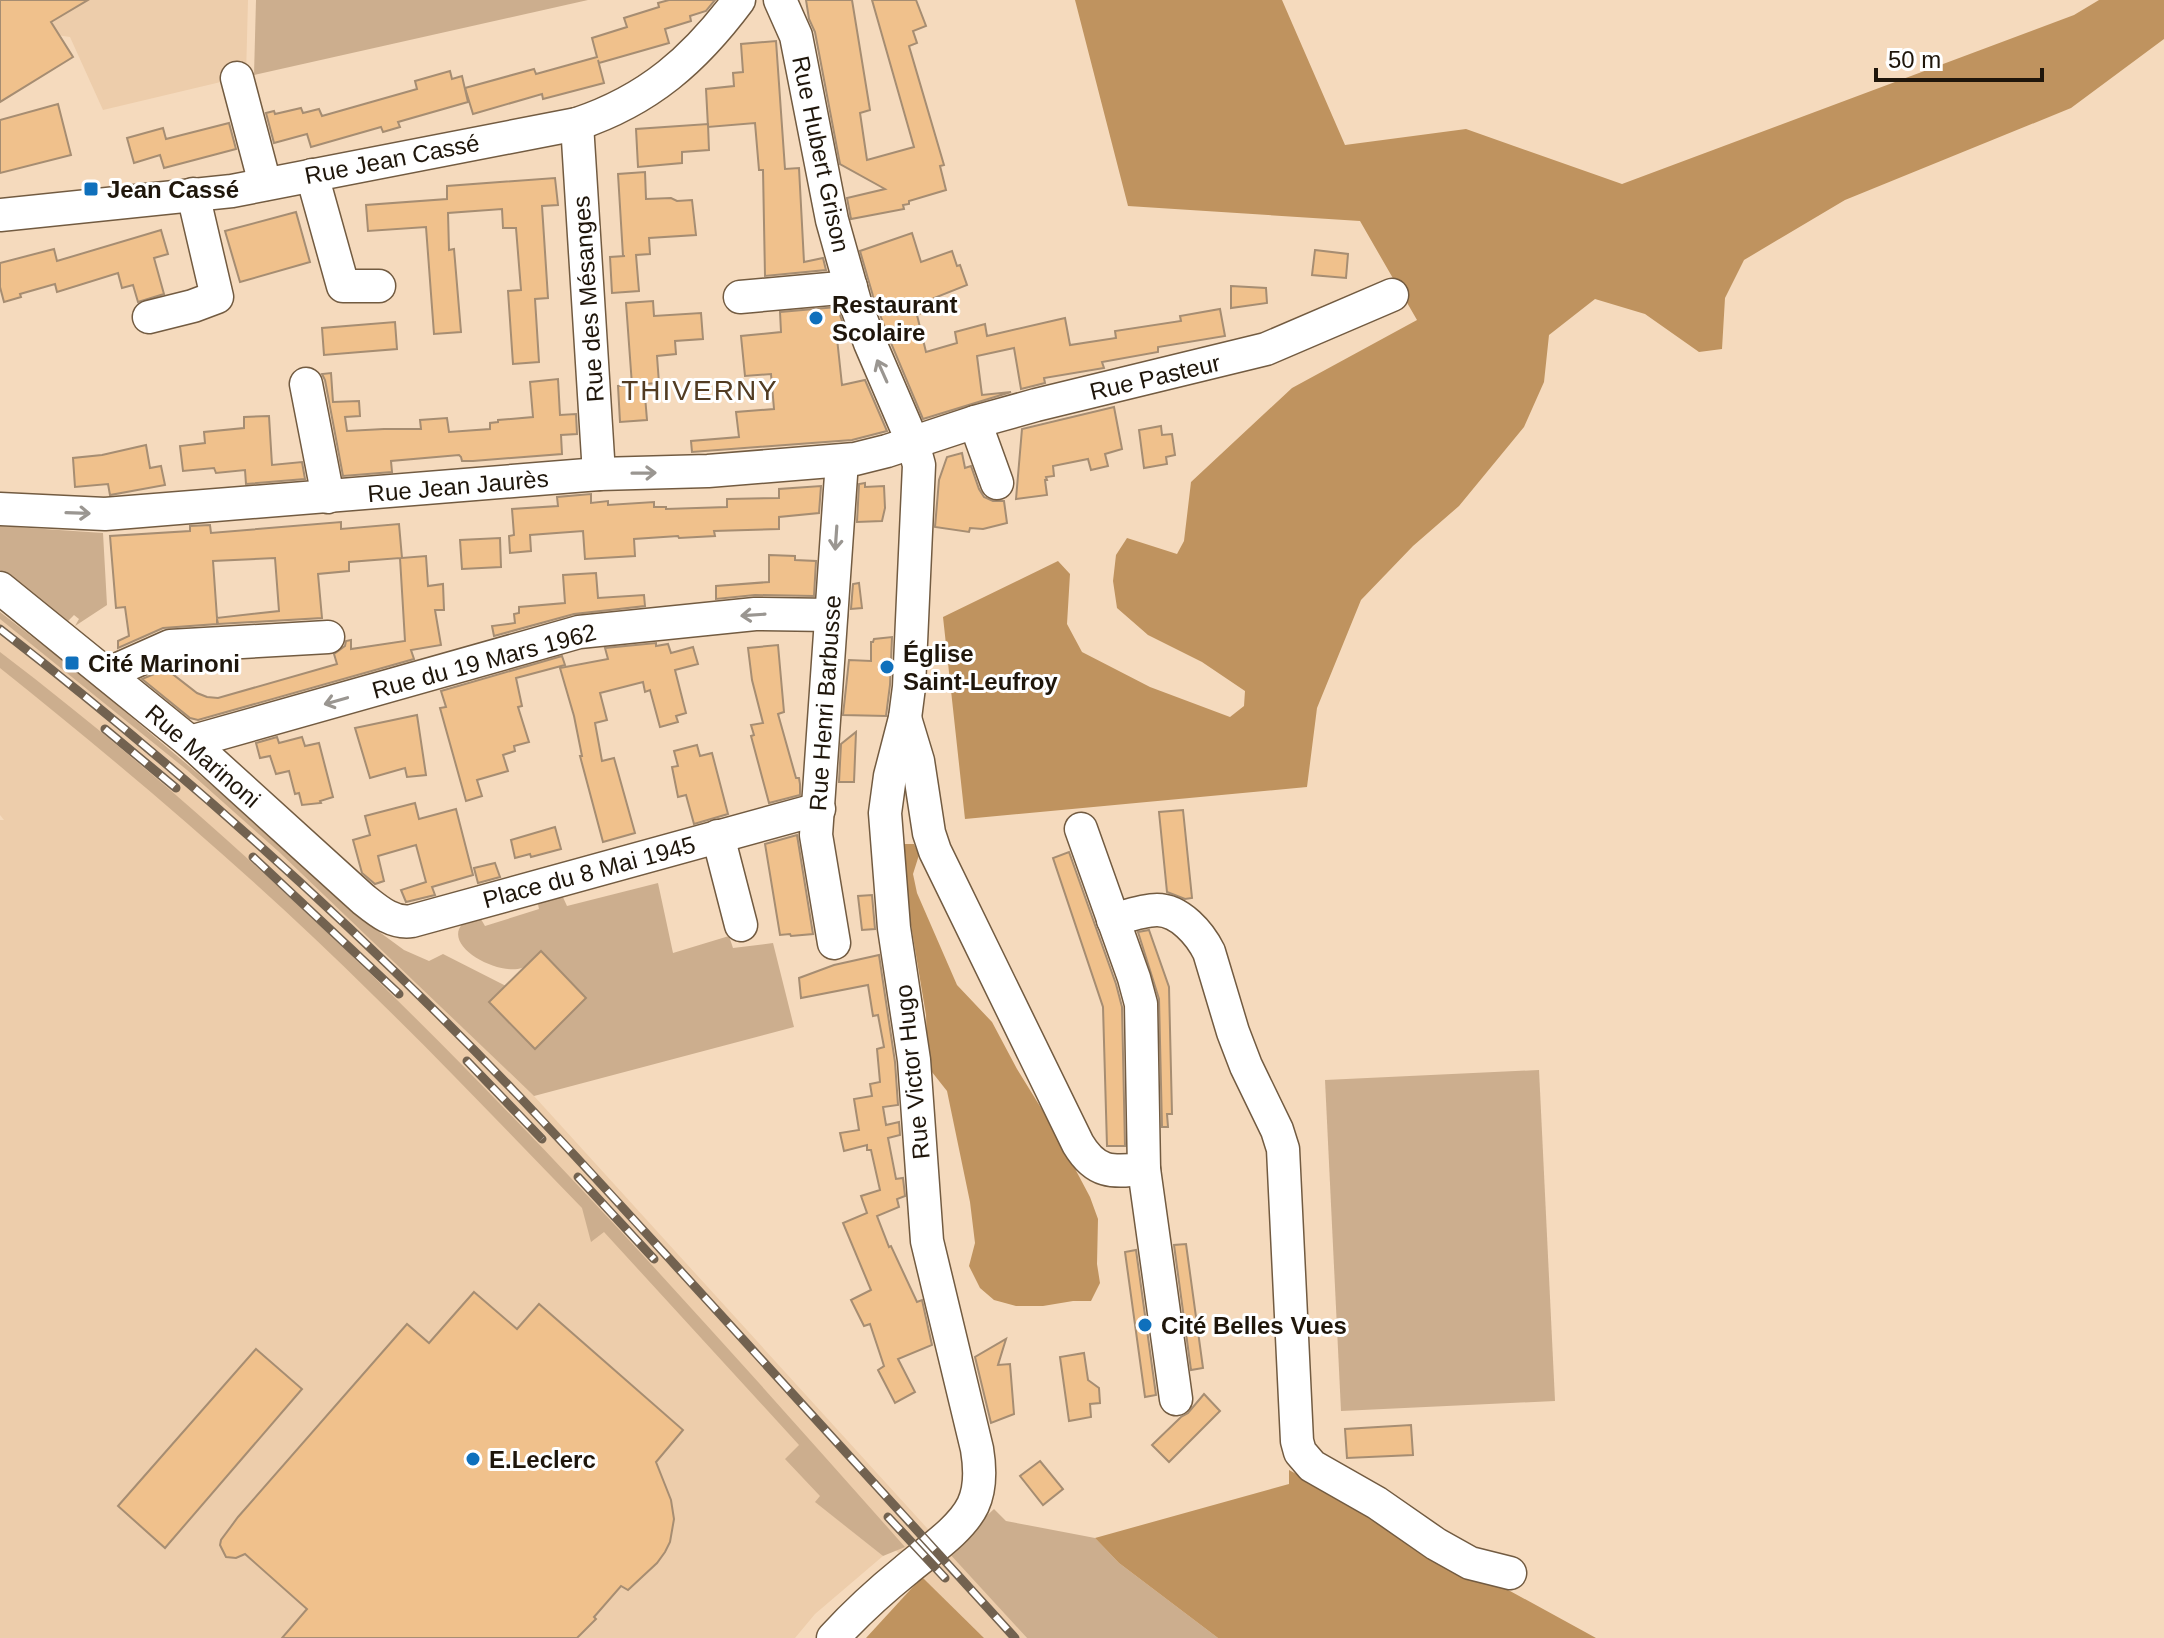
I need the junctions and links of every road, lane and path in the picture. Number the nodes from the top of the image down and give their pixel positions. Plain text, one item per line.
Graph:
1 (739, 0) edge
2 (780, 0) edge
3 (237, 78) dead end
4 (577, 124) junction
5 (312, 175) junction
6 (265, 184) junction
7 (193, 194) junction
8 (0, 215) edge
9 (379, 286) dead end
10 (851, 287) junction
11 (1392, 295) dead end
12 (740, 297) dead end
13 (149, 317) dead end
14 (306, 384) dead end
15 (975, 422) junction
16 (913, 443) junction
17 (842, 461) junction
18 (599, 474) junction
19 (997, 483) dead end
20 (328, 497) junction
21 (0, 509) edge
22 (0, 588) edge
23 (831, 615) junction
24 (328, 637) dead end
25 (107, 674) junction
26 (905, 718) junction
27 (190, 742) junction
28 (819, 809) junction
29 (1081, 829) dead end
30 (718, 836) junction
31 (363, 899) joint
32 (1113, 920) junction
33 (741, 925) dead end
34 (834, 943) dead end
35 (1144, 1169) junction
36 (1176, 1399) dead end
37 (1510, 1573) dead end
38 (833, 1638) edge

1 - 4 street, Rue Jean Cassé
2 - 10 street, Rue Hubert Grison
3 - 6 street
4 - 5 street, Rue Jean Cassé
4 - 18 street, Rue des Mésanges
5 - 6 street, Rue Jean Cassé
5 - 9 street
6 - 7 street, Rue Jean Cassé
7 - 8 street, Rue Jean Cassé
7 - 13 street
10 - 12 street
16 -> 10 street, Rue Hubert Grison
11 - 15 street, Rue Pasteur
14 - 20 street
15 - 16 street, Rue Pasteur
15 - 19 street
16 - 17 street, Rue Jean Jaurès
16 - 26 street, Rue Victor Hugo
18 -> 17 street, Rue Jean Jaurès
17 -> 23 street, Rue Henri Barbusse
18 - 20 street, Rue Jean Jaurès
21 -> 20 street, Rue Jean Jaurès
22 - 25 street, Rue Marinoni
23 -> 27 street, Rue du 19 Mars 1962
23 - 28 street, Rue Henri Barbusse
24 - 25 street
25 - 27 street, Rue Marinoni
26 - 35 street
26 - 38 street, Rue Victor Hugo
27 - 31 street, Rue Marinoni
28 - 30 street, Place du 8 Mai 1945
28 - 34 street, Rue Henri Barbusse
29 - 32 street
30 - 31 street, Place du 8 Mai 1945
30 - 33 street
32 - 35 street
32 - 37 street
35 - 36 street

